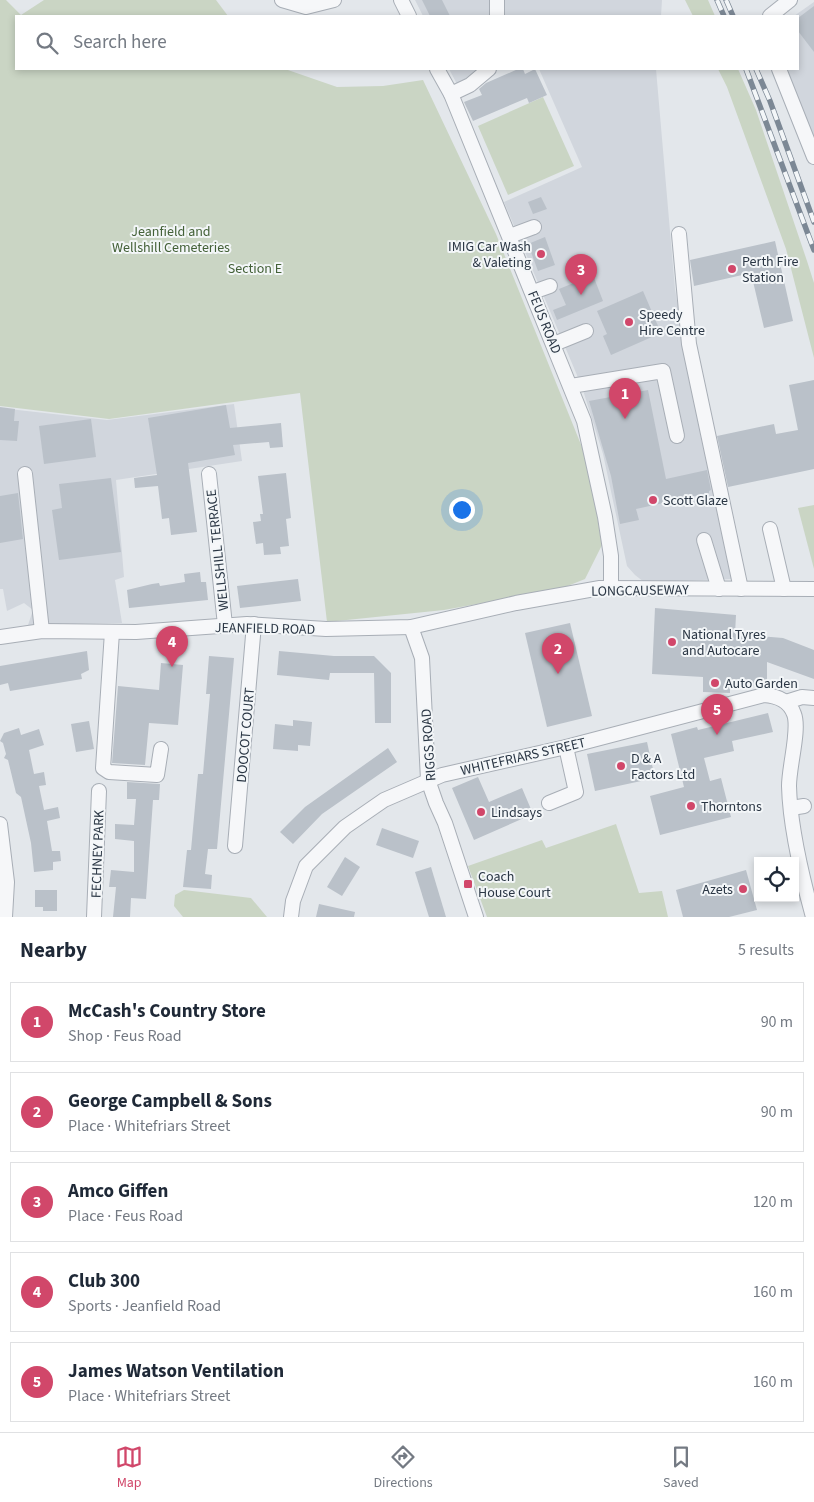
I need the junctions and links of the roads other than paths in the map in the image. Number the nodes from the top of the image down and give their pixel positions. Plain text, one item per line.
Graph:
1 (282, 0) edge
2 (334, 0) edge
3 (401, 0) edge
4 (497, 0) edge
5 (790, 0) edge
6 (314, 11) edge
7 (408, 15) edge
8 (497, 15) edge
9 (771, 15) edge
10 (438, 70) edge
11 (488, 70) edge
12 (779, 70) edge
13 (451, 94) junction
14 (814, 157) edge
15 (534, 227) dead end
16 (679, 234) dead end
17 (510, 236) junction
18 (550, 286) dead end
19 (533, 292) junction
20 (586, 331) dead end
21 (554, 344) junction
22 (570, 386) junction
23 (677, 436) dead end
24 (25, 474) dead end
25 (209, 474) dead end
26 (770, 529) dead end
27 (704, 540) dead end
28 (611, 588) junction
29 (719, 589) junction
30 (741, 589) junction
31 (784, 589) junction
32 (814, 589) edge
33 (254, 624) junction
34 (226, 626) junction
35 (411, 627) junction
36 (42, 631) junction
37 (112, 632) junction
38 (0, 637) edge
39 (814, 698) edge
40 (786, 702) junction
41 (566, 747) junction
42 (161, 748) dead end
43 (428, 780) junction
44 (99, 791) dead end
45 (550, 804) dead end
46 (0, 824) edge
47 (235, 846) dead end
48 (5, 917) edge
49 (94, 917) edge
50 (291, 917) edge
51 (476, 917) edge
52 (813, 917) edge

1 - 6 street
2 - 6 street
3 - 7 street
4 - 8 street
5 - 9 street
10 - 13 street, FEUS ROAD
11 - 13 street
12 - 14 street
13 - 17 street, FEUS ROAD
15 - 17 street
16 - 30 street
17 - 19 street, FEUS ROAD
18 - 19 street
19 - 21 street, FEUS ROAD
20 - 21 street
21 - 22 street, FEUS ROAD
22 - 23 street
22 - 28 street, FEUS ROAD
24 - 36 street
25 - 34 street, WELLSHILL TERRACE
26 - 31 street
27 - 29 street
28 - 29 street, LONGCAUSEWAY
28 - 35 street, LONGCAUSEWAY
29 - 30 street, LONGCAUSEWAY
30 - 31 street, LONGCAUSEWAY
31 - 32 street, LONGCAUSEWAY
33 - 34 street, JEANFIELD ROAD
33 - 35 street, JEANFIELD ROAD
33 - 47 street, DOOCOT COURT
34 - 37 street, JEANFIELD ROAD
35 - 43 street, RIGGS ROAD
36 - 37 street, JEANFIELD ROAD
36 - 38 street, JEANFIELD ROAD
37 - 42 street
39 - 40 street
40 - 41 street, WHITEFRIARS STREET
40 - 52 street
41 - 43 street, WHITEFRIARS STREET
41 - 45 street
43 - 50 street, WHITEFRIARS STREET
43 - 51 street, RIGGS ROAD
44 - 49 street, FECHNEY PARK
46 - 48 street

